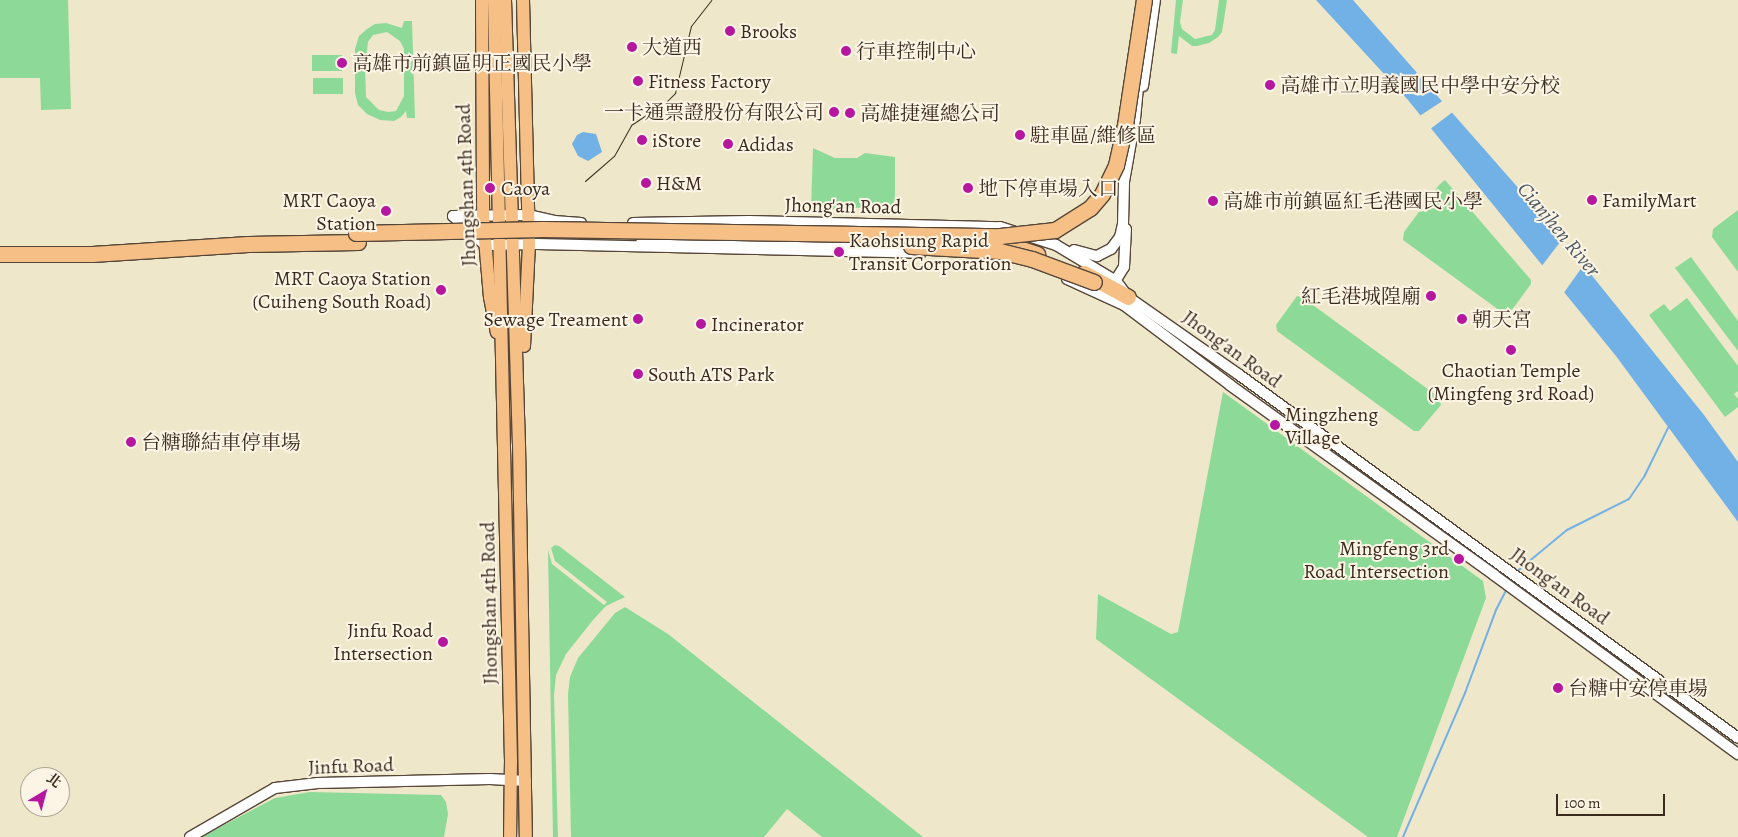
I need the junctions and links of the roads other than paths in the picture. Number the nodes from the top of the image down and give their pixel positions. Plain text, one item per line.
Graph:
1 (482, 0) edge
2 (494, 0) edge
3 (505, 0) edge
4 (523, 0) edge
5 (1144, 0) edge
6 (1150, 0) edge
7 (1155, 0) edge
8 (513, 215) junction
9 (529, 215) junction
10 (483, 216) junction
11 (499, 216) junction
12 (625, 224) junction
13 (590, 234) junction
14 (357, 238) junction
15 (0, 244) edge
16 (529, 244) junction
17 (485, 245) junction
18 (507, 245) junction
19 (1056, 245) junction
20 (622, 246) junction
21 (0, 254) edge
22 (1110, 290) junction
23 (1126, 301) junction
24 (504, 368) junction
25 (519, 444) junction
26 (1738, 738) edge
27 (1738, 754) edge
28 (510, 781) junction
29 (526, 782) junction
30 (190, 837) edge
31 (510, 837) edge
32 (526, 837) edge

1 - 10 main road, Jhongshan 4th Road
2 - 11 main road, Jhongshan 4th Road
3 - 8 main road, Jhongshan 4th Road
4 - 9 main road, Jhongshan 4th Road
5 - 13 highway, bridge
5 - 19 street
6 - 13 highway
7 - 22 street
8 - 9 street, Jhong'an Road
8 - 11 street, Jhong'an Road
8 - 18 main road, Jhongshan 4th Road
9 - 12 street, Jhong'an Road
9 - 16 main road, Jhongshan 4th Road
10 - 11 street, Jhong'an Road
10 - 17 main road, Jhongshan 4th Road
10 - 17 street, Jhong'an Road
11 - 18 main road, Jhongshan 4th Road
12 - 19 street, Jhong'an Road
12 - 20 street, Jhong'an Road
13 - 14 highway
13 - 22 highway, bridge
14 - 15 highway
14 - 21 highway
16 - 18 street, Jhong'an Road
16 - 20 street, Jhong'an Road
16 - 25 main road, Jhongshan 4th Road
17 - 18 street, Jhong'an Road
17 - 24 main road, Jhongshan 4th Road
18 - 24 main road, Jhongshan 4th Road
18 - 25 main road, Jhongshan 4th Road
19 - 22 street, Jhong'an Road
20 - 22 street, Jhong'an Road
22 - 23 highway
23 - 26 street, Jhong'an Road
23 - 27 street, Jhong'an Road
24 - 28 main road, Jhongshan 4th Road
25 - 29 main road, Jhongshan 4th Road
28 - 29 street, Jinfu Road
28 - 30 street, Jinfu Road
28 - 31 main road, Jhongshan 4th Road
29 - 32 main road, Jhongshan 4th Road

